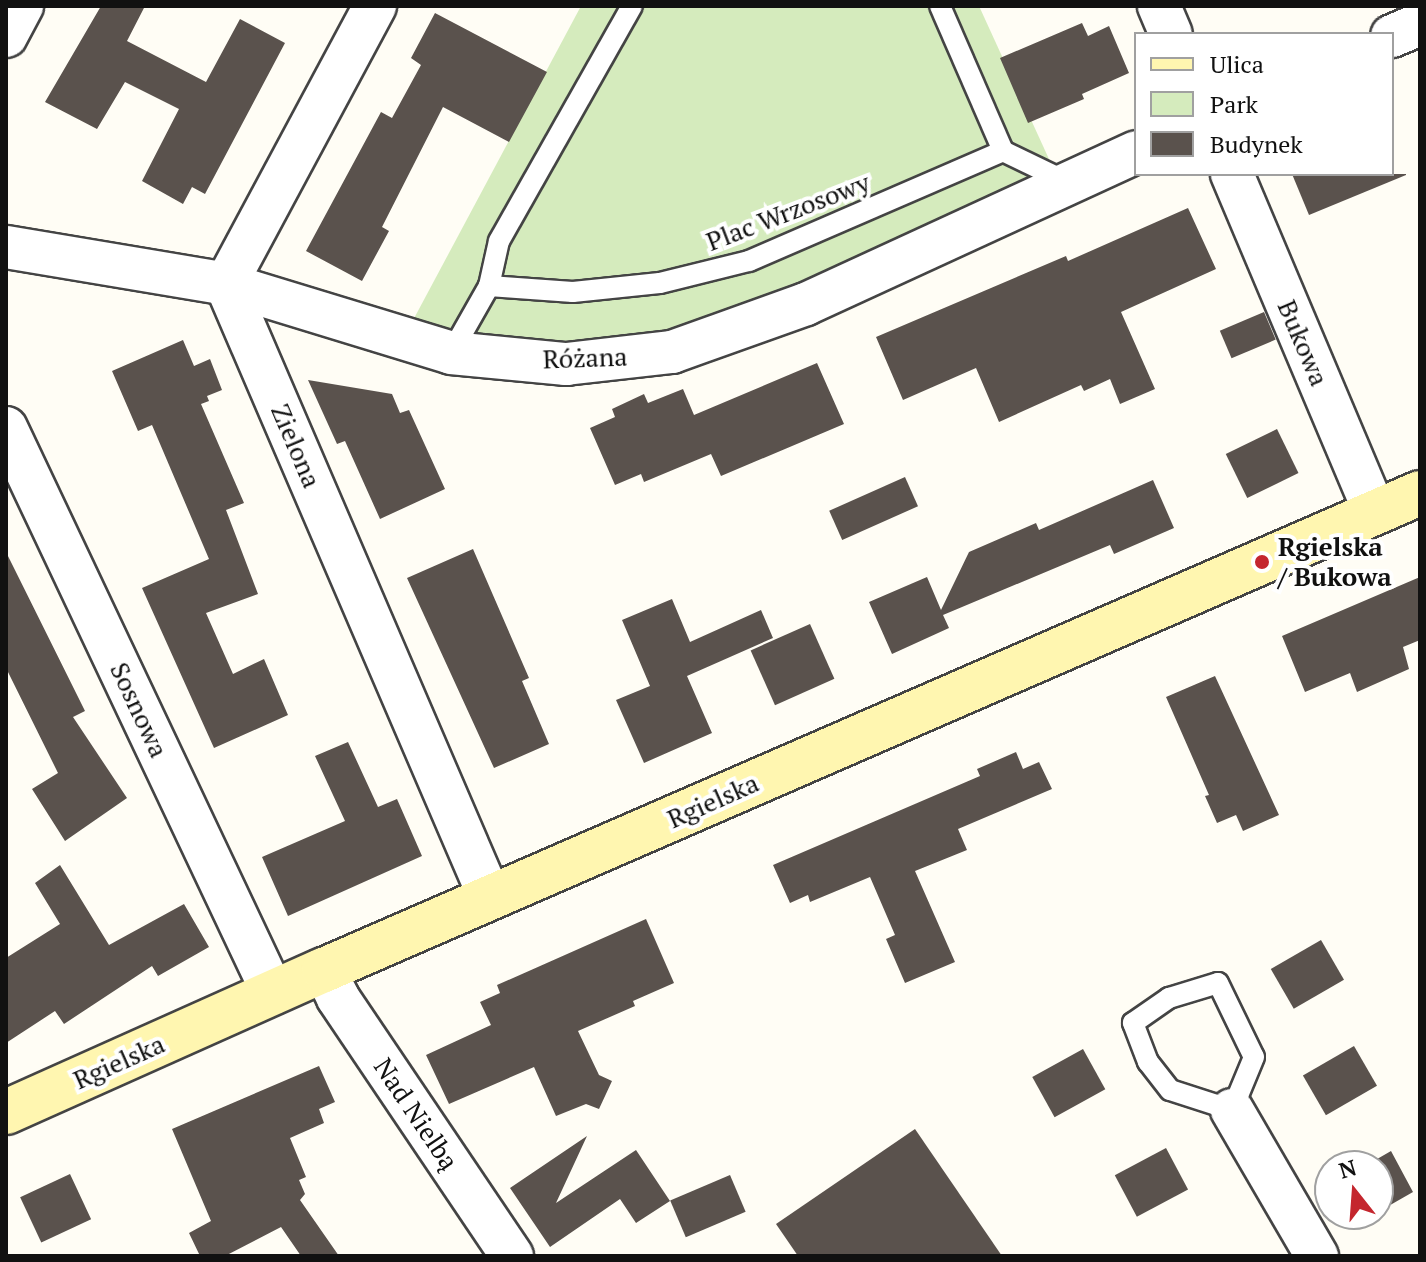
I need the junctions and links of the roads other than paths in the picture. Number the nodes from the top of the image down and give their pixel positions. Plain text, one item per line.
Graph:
1 (22, 6) edge
2 (375, 6) edge
3 (632, 6) edge
4 (940, 6) edge
5 (1159, 6) edge
6 (1420, 24) edge
7 (1170, 32) edge
8 (1394, 35) edge
9 (6, 36) edge
10 (1003, 151) junction
11 (1134, 153) edge
12 (1233, 176) edge
13 (1067, 182) junction
14 (6, 247) edge
15 (226, 284) junction
16 (489, 286) junction
17 (451, 353) junction
18 (6, 428) edge
19 (1420, 493) edge
20 (1375, 512) junction
21 (490, 898) junction
22 (324, 970) junction
23 (273, 993) junction
24 (1232, 1110) junction
25 (6, 1112) edge
26 (512, 1256) edge
27 (1317, 1256) edge

1 - 9 street
2 - 15 street
3 - 16 lane
4 - 10 lane
5 - 7 street
6 - 8 street
10 - 13 lane
10 - 16 lane, Plac Wrzosowy
11 - 13 street, Różana
12 - 20 street, Bukowa
13 - 17 street, Różana
14 - 15 street, Różana
15 - 17 street, Różana
15 - 21 street, Zielona
16 - 17 lane
18 - 23 street, Sosnowa
19 - 20 street, Rgielska
20 - 21 street, Rgielska
21 - 22 street, Rgielska
22 - 23 street, Rgielska
22 - 26 street, Nad Nielbą
23 - 25 street, Rgielska
24 - 24 lane
24 - 27 street

